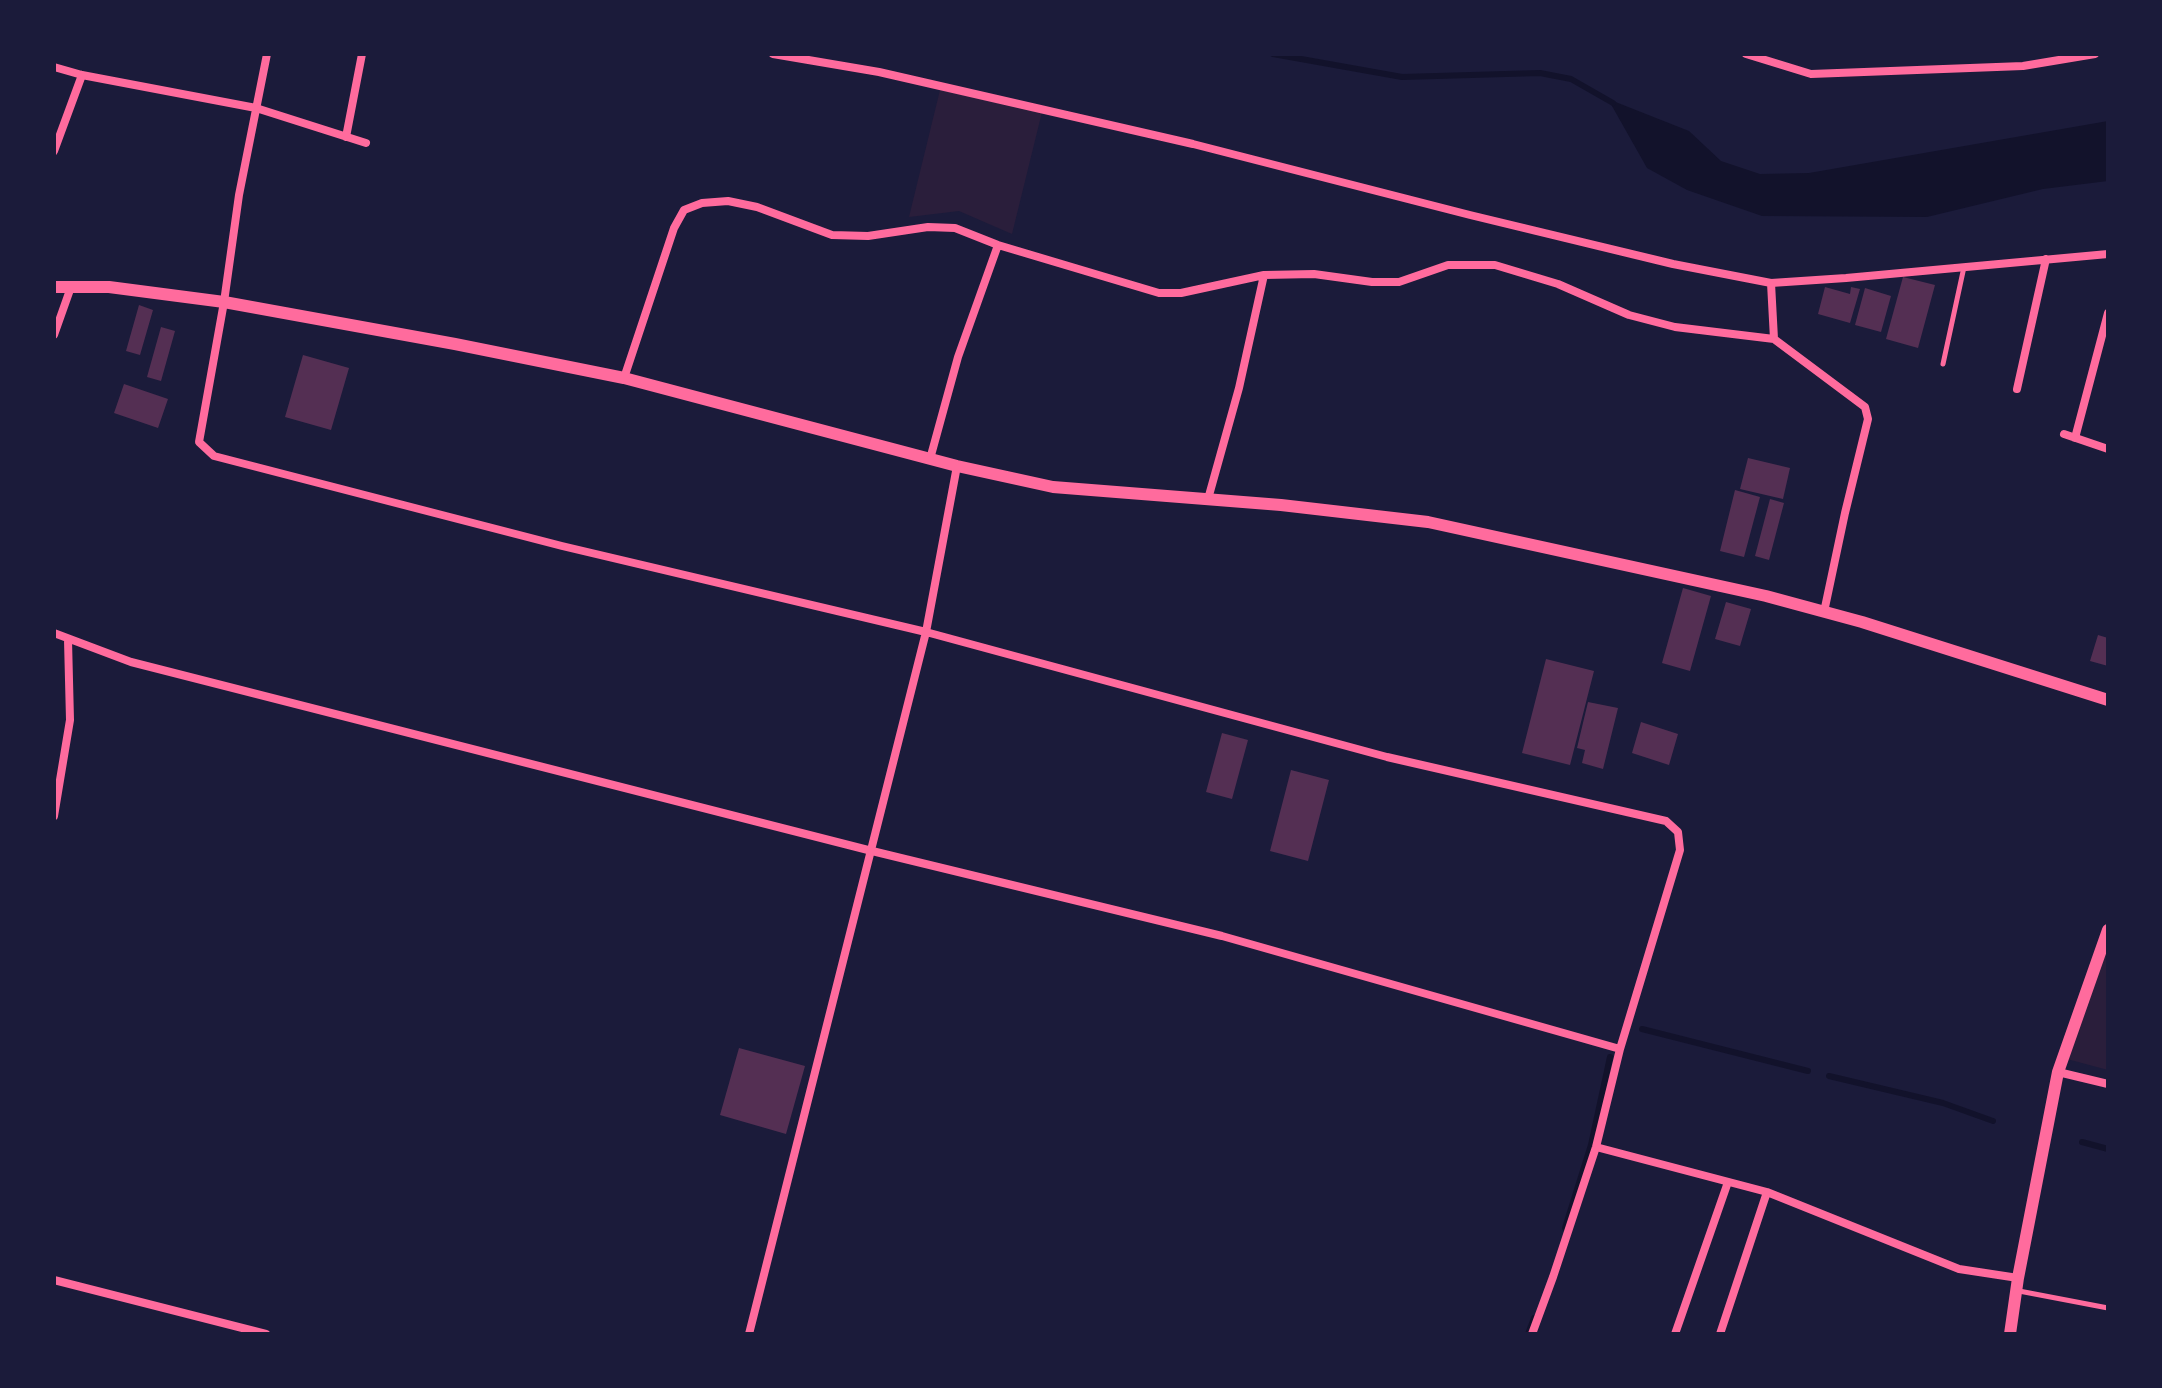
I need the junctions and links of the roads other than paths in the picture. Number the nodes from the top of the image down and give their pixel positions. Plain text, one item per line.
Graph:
1 (267, 54) edge
2 (362, 54) edge
3 (773, 54) edge
4 (1746, 54) edge
5 (2095, 54) edge
6 (54, 67) edge
7 (82, 75) junction
8 (256, 108) junction
9 (346, 137) junction
10 (366, 143) dead end
11 (54, 151) edge
12 (998, 245) junction
13 (2108, 254) edge
14 (2046, 259) junction
15 (1964, 267) junction
16 (1264, 275) junction
17 (1771, 283) junction
18 (54, 287) edge
19 (71, 287) junction
20 (224, 302) junction
21 (2108, 313) edge
22 (54, 335) edge
23 (1774, 339) junction
24 (1943, 364) dead end
25 (624, 378) junction
26 (2017, 389) dead end
27 (2064, 434) dead end
28 (2075, 438) junction
29 (2108, 449) edge
30 (930, 459) junction
31 (957, 466) junction
32 (1208, 499) junction
33 (1824, 612) junction
34 (926, 632) junction
35 (54, 633) edge
36 (68, 640) junction
37 (2108, 700) edge
38 (54, 816) edge
39 (872, 851) junction
40 (2108, 930) edge
41 (1620, 1049) junction
42 (2058, 1072) junction
43 (2108, 1084) edge
44 (1596, 1147) junction
45 (1728, 1182) junction
46 (1767, 1192) junction
47 (54, 1280) edge
48 (2017, 1284) junction
49 (2108, 1308) edge
50 (266, 1334) edge
51 (749, 1334) edge
52 (1532, 1334) edge
53 (1675, 1334) edge
54 (1720, 1334) edge
55 (2010, 1334) edge

1 - 8 street
2 - 9 street
3 - 17 street
4 - 5 street
6 - 7 street
7 - 8 street
7 - 11 street
8 - 9 street
8 - 20 street
9 - 10 street
12 - 16 street
12 - 25 street
12 - 30 street
13 - 14 street
14 - 15 street
14 - 26 street
15 - 17 street
15 - 24 lane
16 - 23 street
16 - 32 street
17 - 23 street
18 - 19 street
19 - 20 street
19 - 22 street
20 - 25 street
20 - 34 street
21 - 28 street
23 - 33 street
25 - 30 street
27 - 28 street
28 - 29 street
30 - 31 street
31 - 32 street
31 - 34 street
32 - 33 street
33 - 37 street
34 - 39 street
34 - 41 street
35 - 36 street
36 - 38 street
36 - 39 street
39 - 41 street
39 - 51 street
40 - 42 street
41 - 44 street
42 - 43 street
42 - 48 street
44 - 45 street
44 - 52 street
45 - 46 street
45 - 53 street
46 - 48 street
46 - 54 street
47 - 50 street
48 - 49 lane
48 - 55 street

